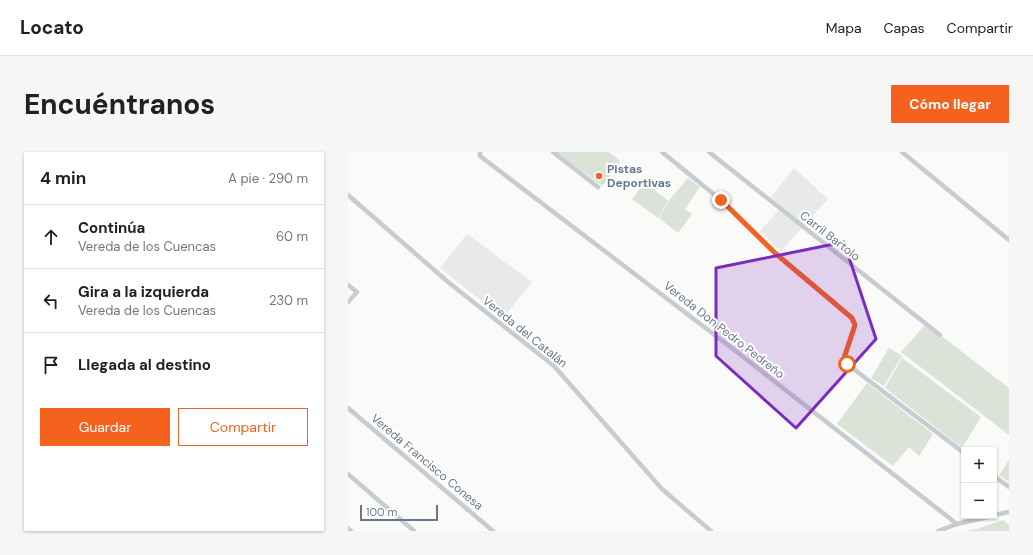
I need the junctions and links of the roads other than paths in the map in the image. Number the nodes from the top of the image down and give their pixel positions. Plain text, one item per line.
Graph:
1 (480, 152) edge
2 (553, 152) edge
3 (662, 152) edge
4 (709, 152) edge
5 (902, 152) edge
6 (599, 187) road end
7 (348, 195) edge
8 (1009, 240) edge
9 (348, 285) edge
10 (348, 302) edge
11 (940, 335) dead end
12 (348, 408) edge
13 (961, 451) edge
14 (348, 474) edge
15 (997, 478) edge
16 (1009, 487) edge
17 (1009, 512) edge
18 (997, 515) edge
19 (980, 519) edge
20 (957, 524) junction
21 (348, 528) edge
22 (351, 531) edge
23 (414, 531) edge
24 (493, 531) edge
25 (711, 531) edge
26 (938, 531) edge

1 - 20 street, Vereda Don Pedro Pedreño
2 - 6 street
3 - 13 street
4 - 11 street, Carril Bartolo
5 - 8 street
7 - 25 street, Vereda del Catalán
9 - 10 street
12 - 24 street, Vereda Francisco Conesa
14 - 23 street
15 - 16 street
17 - 18 street
19 - 20 street
20 - 26 street
21 - 22 street

